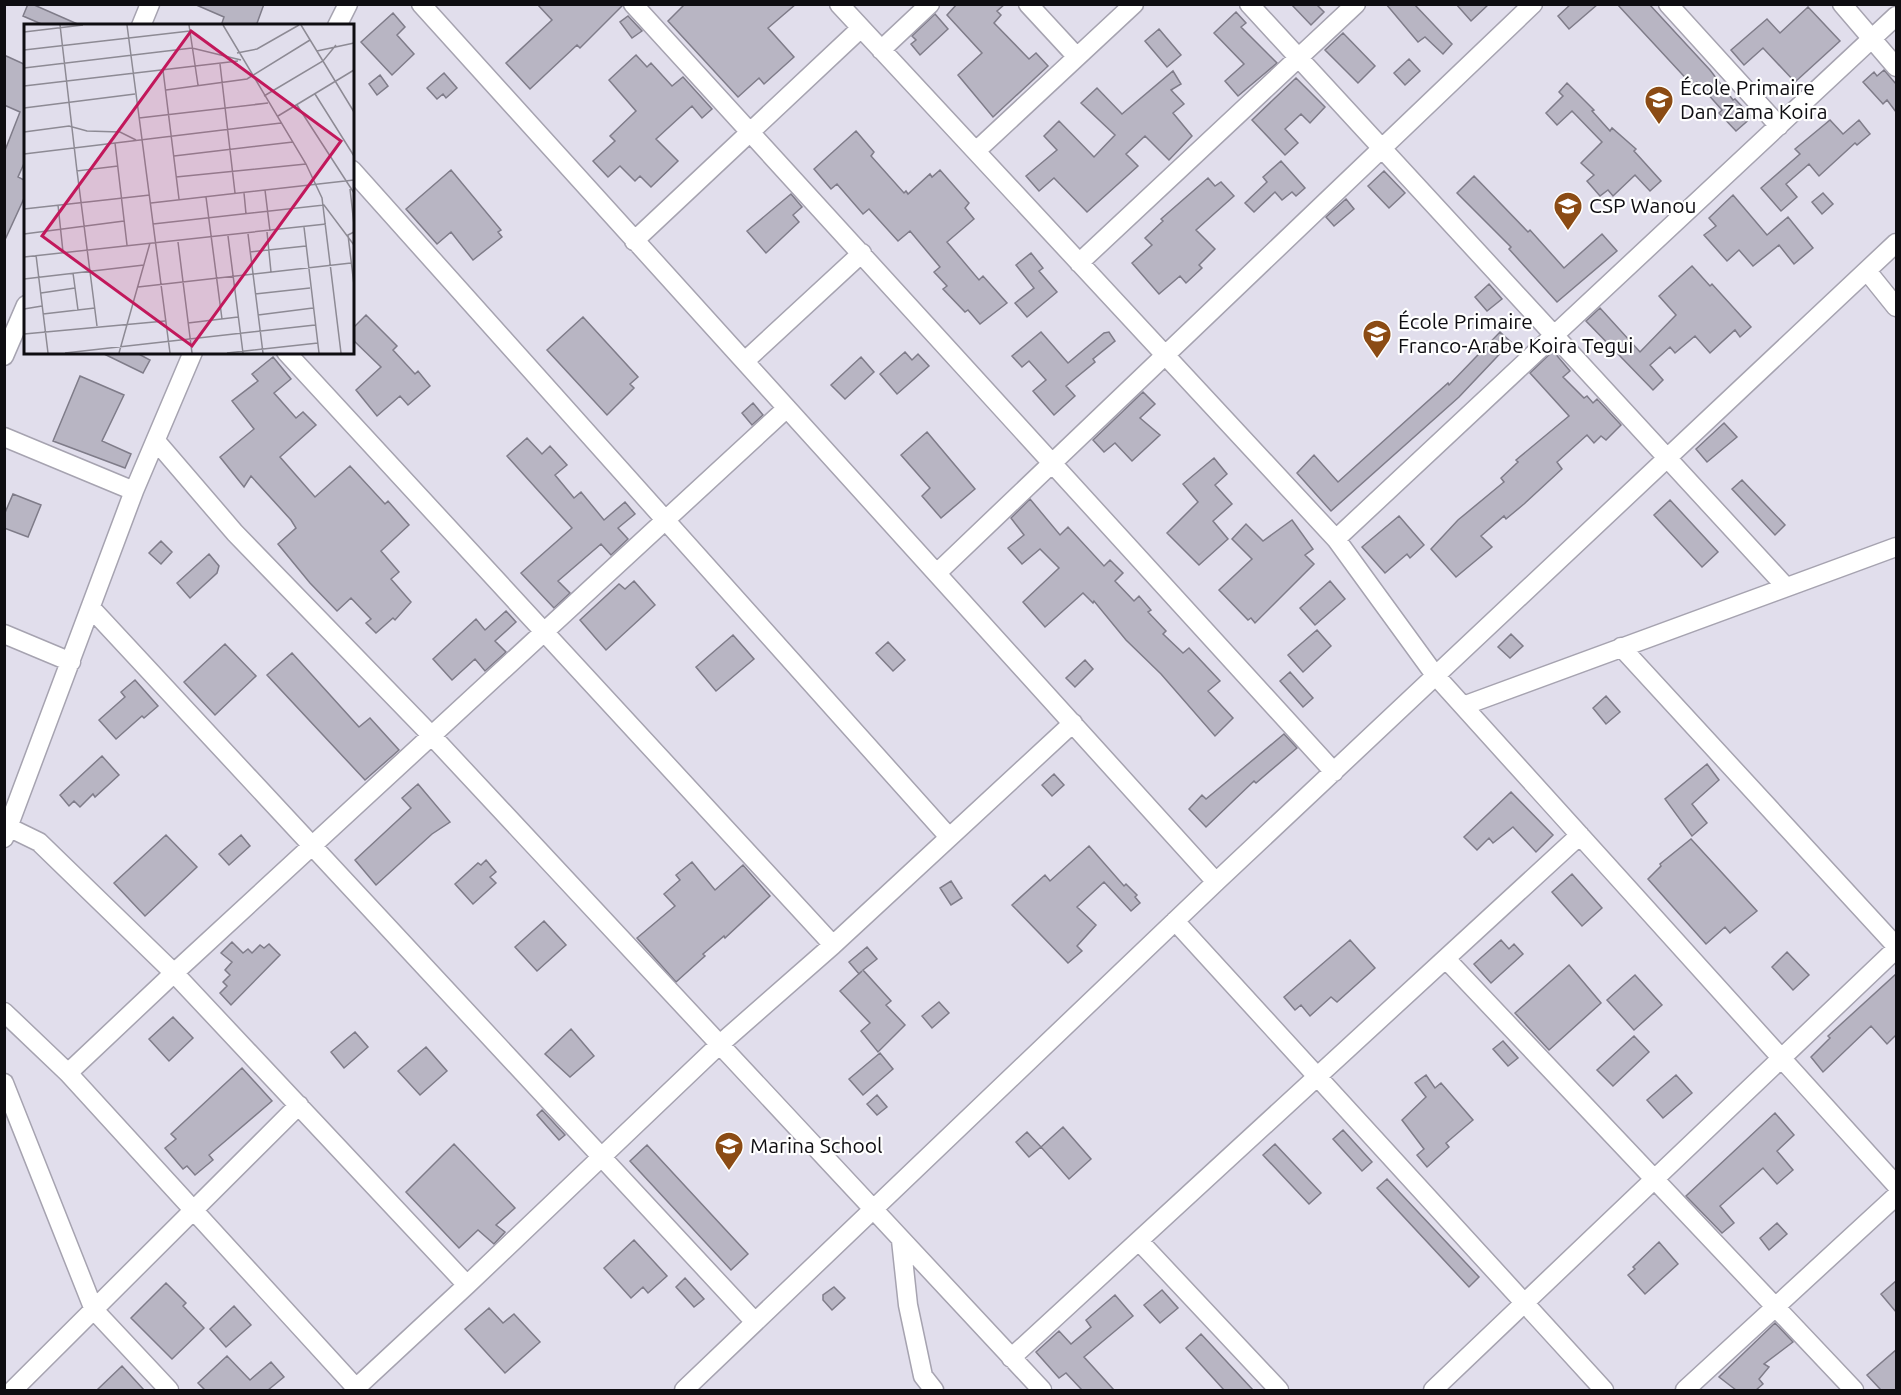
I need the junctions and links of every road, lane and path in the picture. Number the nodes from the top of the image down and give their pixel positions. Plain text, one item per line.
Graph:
1 (150, 4) edge
2 (348, 4) edge
3 (421, 4) edge
4 (633, 4) edge
5 (839, 4) edge
6 (930, 4) edge
7 (1029, 4) edge
8 (1134, 4) edge
9 (1249, 4) edge
10 (1356, 4) edge
11 (1533, 4) edge
12 (1668, 4) edge
13 (1842, 4) edge
14 (1896, 16) edge
15 (142, 24) edge
16 (338, 24) edge
17 (861, 28) junction
18 (1871, 39) junction
19 (881, 50) junction
20 (1077, 57) junction
21 (1299, 58) junction
22 (1896, 67) edge
23 (1779, 126) junction
24 (751, 132) junction
25 (1382, 149) junction
26 (976, 152) junction
27 (354, 172) edge
28 (634, 241) junction
29 (1896, 243) edge
30 (862, 253) junction
31 (1079, 263) junction
32 (1867, 272) junction
33 (1896, 307) edge
34 (24, 310) edge
35 (1553, 336) junction
36 (192, 354) edge
37 (288, 354) edge
38 (1165, 355) junction
39 (4, 356) edge
40 (745, 362) junction
41 (787, 408) junction
42 (4, 437) edge
43 (156, 441) junction
44 (1665, 459) junction
45 (1053, 462) junction
46 (134, 491) junction
47 (666, 520) junction
48 (1336, 539) junction
49 (1896, 547) edge
50 (937, 573) junction
51 (1786, 587) junction
52 (91, 608) junction
53 (544, 632) junction
54 (4, 633) edge
55 (1621, 647) junction
56 (71, 662) junction
57 (1435, 675) junction
58 (1463, 706) junction
59 (1073, 723) junction
60 (432, 736) junction
61 (1334, 772) junction
62 (6, 830) edge
63 (1580, 835) junction
64 (950, 837) junction
65 (312, 846) junction
66 (1216, 882) junction
67 (1175, 921) junction
68 (833, 945) junction
69 (1896, 947) edge
70 (1446, 959) junction
71 (174, 973) junction
72 (4, 1012) edge
73 (720, 1045) junction
74 (1782, 1059) junction
75 (68, 1073) junction
76 (1317, 1077) junction
77 (4, 1083) edge
78 (299, 1105) junction
79 (601, 1157) junction
80 (1654, 1180) junction
81 (1896, 1185) edge
82 (1896, 1196) edge
83 (194, 1210) junction
84 (873, 1210) junction
85 (901, 1240) junction
86 (1139, 1241) junction
87 (468, 1285) junction
88 (1524, 1304) junction
89 (1775, 1308) junction
90 (94, 1310) junction
91 (755, 1322) junction
92 (1011, 1358) junction
93 (357, 1389) edge
94 (13, 1390) edge
95 (169, 1390) edge
96 (684, 1390) edge
97 (934, 1390) edge
98 (1042, 1390) edge
99 (1279, 1390) edge
100 (1433, 1390) edge
101 (1604, 1390) edge
102 (1685, 1390) edge
103 (1854, 1390) edge

1 - 15 street
2 - 16 street
3 - 28 street
4 - 24 street
5 - 17 street
6 - 19 street
7 - 20 street
8 - 20 street
9 - 21 street
10 - 21 street
11 - 25 street
12 - 23 street
13 - 18 street
14 - 18 street
17 - 19 street
17 - 24 street
18 - 22 street
18 - 23 street
19 - 26 street
20 - 26 street
21 - 25 street
21 - 31 street
23 - 35 street
24 - 28 street
24 - 30 street
25 - 35 street
25 - 38 street
26 - 31 street
27 - 47 street
28 - 40 street
29 - 32 street
30 - 40 street
30 - 45 street
31 - 38 street
32 - 33 street
32 - 44 street
34 - 39 street
35 - 44 street
35 - 48 street
36 - 43 street
37 - 53 street
38 - 45 street
38 - 48 street
40 - 41 street
41 - 47 street
41 - 50 street
42 - 46 street
43 - 46 street
43 - 60 street
44 - 51 street
44 - 57 street
45 - 50 street
45 - 61 street
46 - 52 street
47 - 53 street
47 - 64 street
48 - 57 street
49 - 51 street
50 - 59 street
51 - 55 street
52 - 56 street
52 - 65 street
53 - 60 street
53 - 68 street
54 - 56 street
55 - 58 street
55 - 69 street
56 - 62 street
57 - 58 street
57 - 61 street
58 - 63 street
59 - 64 street
59 - 66 street
60 - 65 street
60 - 73 street
61 - 66 street
62 - 71 street
63 - 70 street
63 - 74 street
64 - 68 street
65 - 71 street
65 - 79 street
66 - 67 street
67 - 76 street
67 - 84 street
68 - 73 street
69 - 74 street
70 - 76 street
70 - 80 street
71 - 75 street
71 - 78 street
72 - 75 street
73 - 79 street
73 - 84 street
74 - 80 street
74 - 81 street
75 - 83 street
76 - 86 street
76 - 88 street
77 - 90 street
78 - 83 street
78 - 87 street
79 - 87 street
79 - 91 street
80 - 88 street
80 - 89 street
82 - 89 street
83 - 90 street
83 - 93 street
84 - 85 street
84 - 91 street
85 - 92 street
85 - 97 street
86 - 92 street
86 - 99 street
87 - 93 street
88 - 100 street
88 - 101 street
89 - 102 street
89 - 103 street
90 - 94 street
90 - 95 street
91 - 96 street
92 - 98 street

